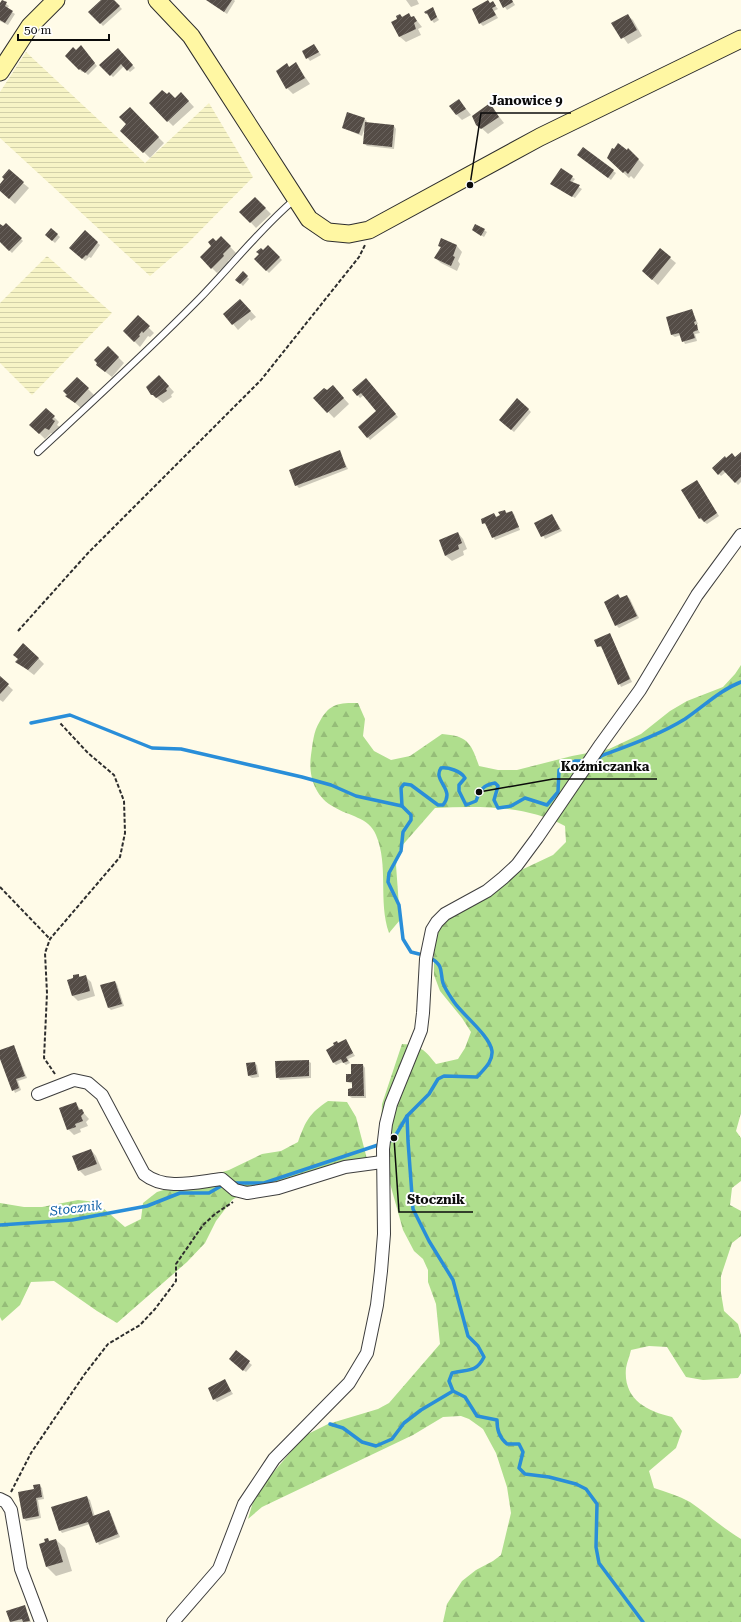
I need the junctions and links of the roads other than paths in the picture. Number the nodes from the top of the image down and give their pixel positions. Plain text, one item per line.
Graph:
1 (56, 0) edge
2 (158, 0) edge
3 (741, 39) edge
4 (0, 72) edge
5 (296, 199) junction
6 (38, 452) dead end
7 (741, 535) edge
8 (38, 1094) dead end
9 (382, 1162) junction
10 (3, 1501) edge
11 (41, 1622) edge
12 (173, 1622) edge

1 - 4 street
2 - 5 street
3 - 5 street
5 - 6 lane
7 - 9 street
8 - 9 street
9 - 12 street
10 - 11 street

